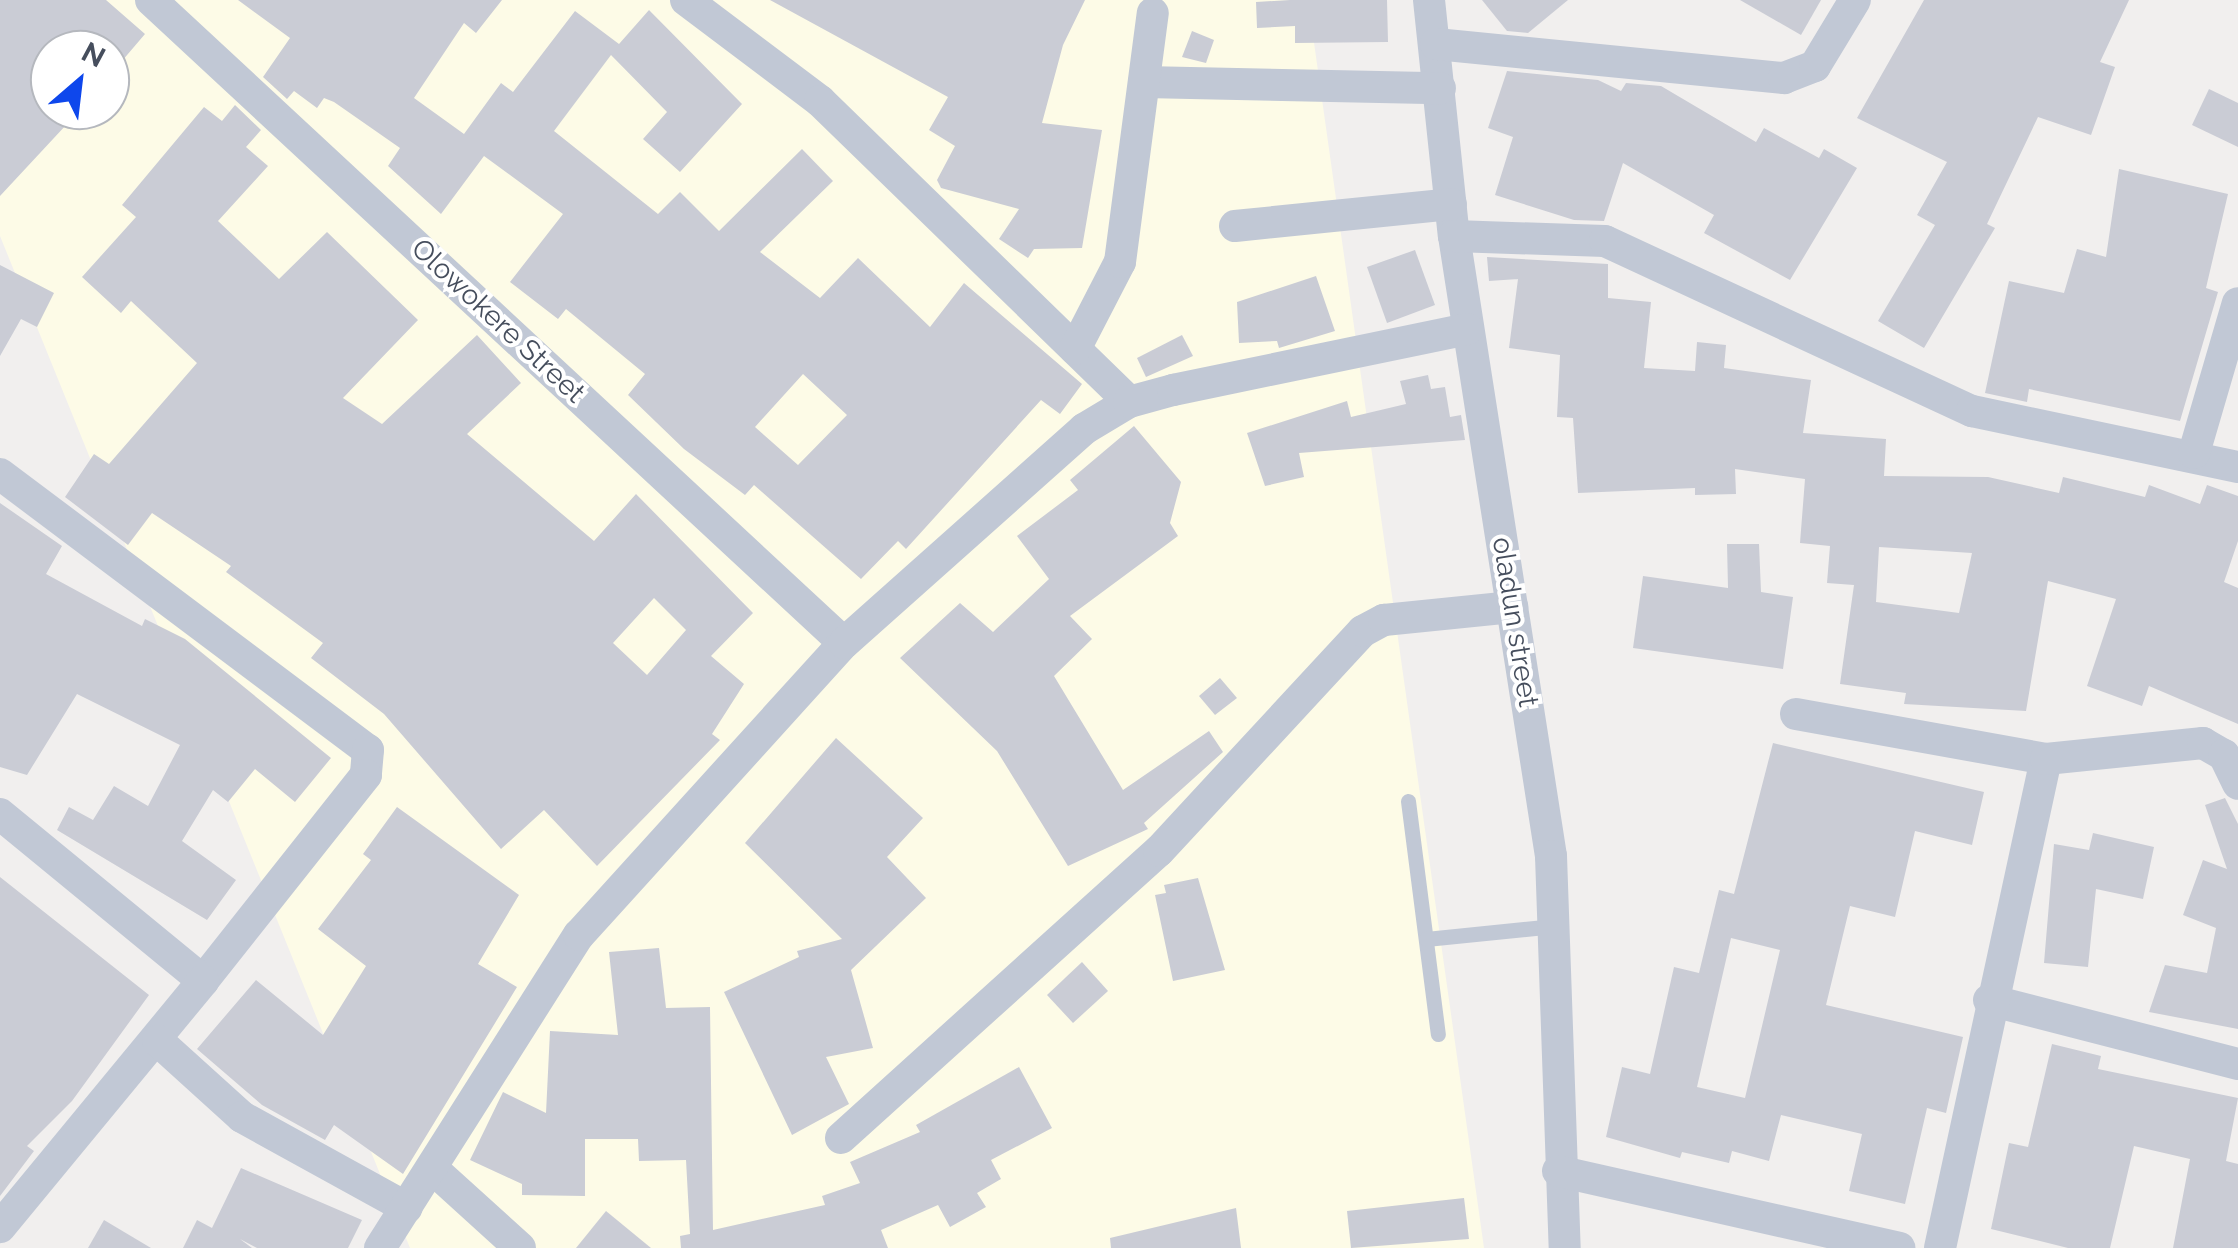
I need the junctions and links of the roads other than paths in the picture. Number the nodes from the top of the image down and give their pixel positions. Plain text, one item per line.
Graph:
1 (151, 0) edge
2 (686, 0) edge
3 (1429, 0) edge
4 (1854, 0) edge
5 (1153, 13) dead end
6 (1436, 44) junction
7 (1144, 82) junction
8 (1440, 88) junction
9 (1453, 220) junction
10 (1235, 226) dead end
11 (2238, 303) edge
12 (1468, 328) junction
13 (1075, 349) junction
14 (1130, 402) junction
15 (2194, 453) junction
16 (2238, 467) edge
17 (0, 474) edge
18 (1512, 606) junction
19 (844, 643) junction
20 (1796, 714) dead end
21 (2046, 759) junction
22 (2238, 784) edge
23 (1408, 801) dead end
24 (0, 814) edge
25 (1554, 926) junction
26 (1426, 939) junction
27 (202, 981) junction
28 (1989, 1000) junction
29 (1438, 1034) dead end
30 (158, 1040) junction
31 (2238, 1064) edge
32 (841, 1138) dead end
33 (434, 1170) junction
34 (1558, 1171) junction
35 (408, 1208) junction
36 (0, 1227) edge
37 (380, 1248) edge
38 (520, 1248) edge
39 (1565, 1248) edge
40 (1899, 1248) edge
41 (1940, 1248) edge

1 - 19 street, Olowokere Street
2 - 13 street
3 - 6 street, oladun street
4 - 6 street
5 - 7 street
6 - 8 street, oladun street
7 - 8 street
7 - 13 street
8 - 9 street, oladun street
9 - 10 street
9 - 12 street, oladun street
9 - 15 street
11 - 15 street
12 - 14 street
12 - 18 street, oladun street
13 - 14 street
14 - 19 street
15 - 16 street
17 - 27 street
18 - 25 street, oladun street
18 - 32 street
19 - 33 street
20 - 21 street
21 - 22 street
21 - 28 street
23 - 26 lane
24 - 27 street
25 - 26 lane
25 - 34 street, oladun street
26 - 29 lane
27 - 30 street
28 - 31 street
28 - 41 street
30 - 35 street
30 - 36 street
33 - 35 street
33 - 38 street
34 - 39 street, oladun street
34 - 40 street
35 - 37 street

